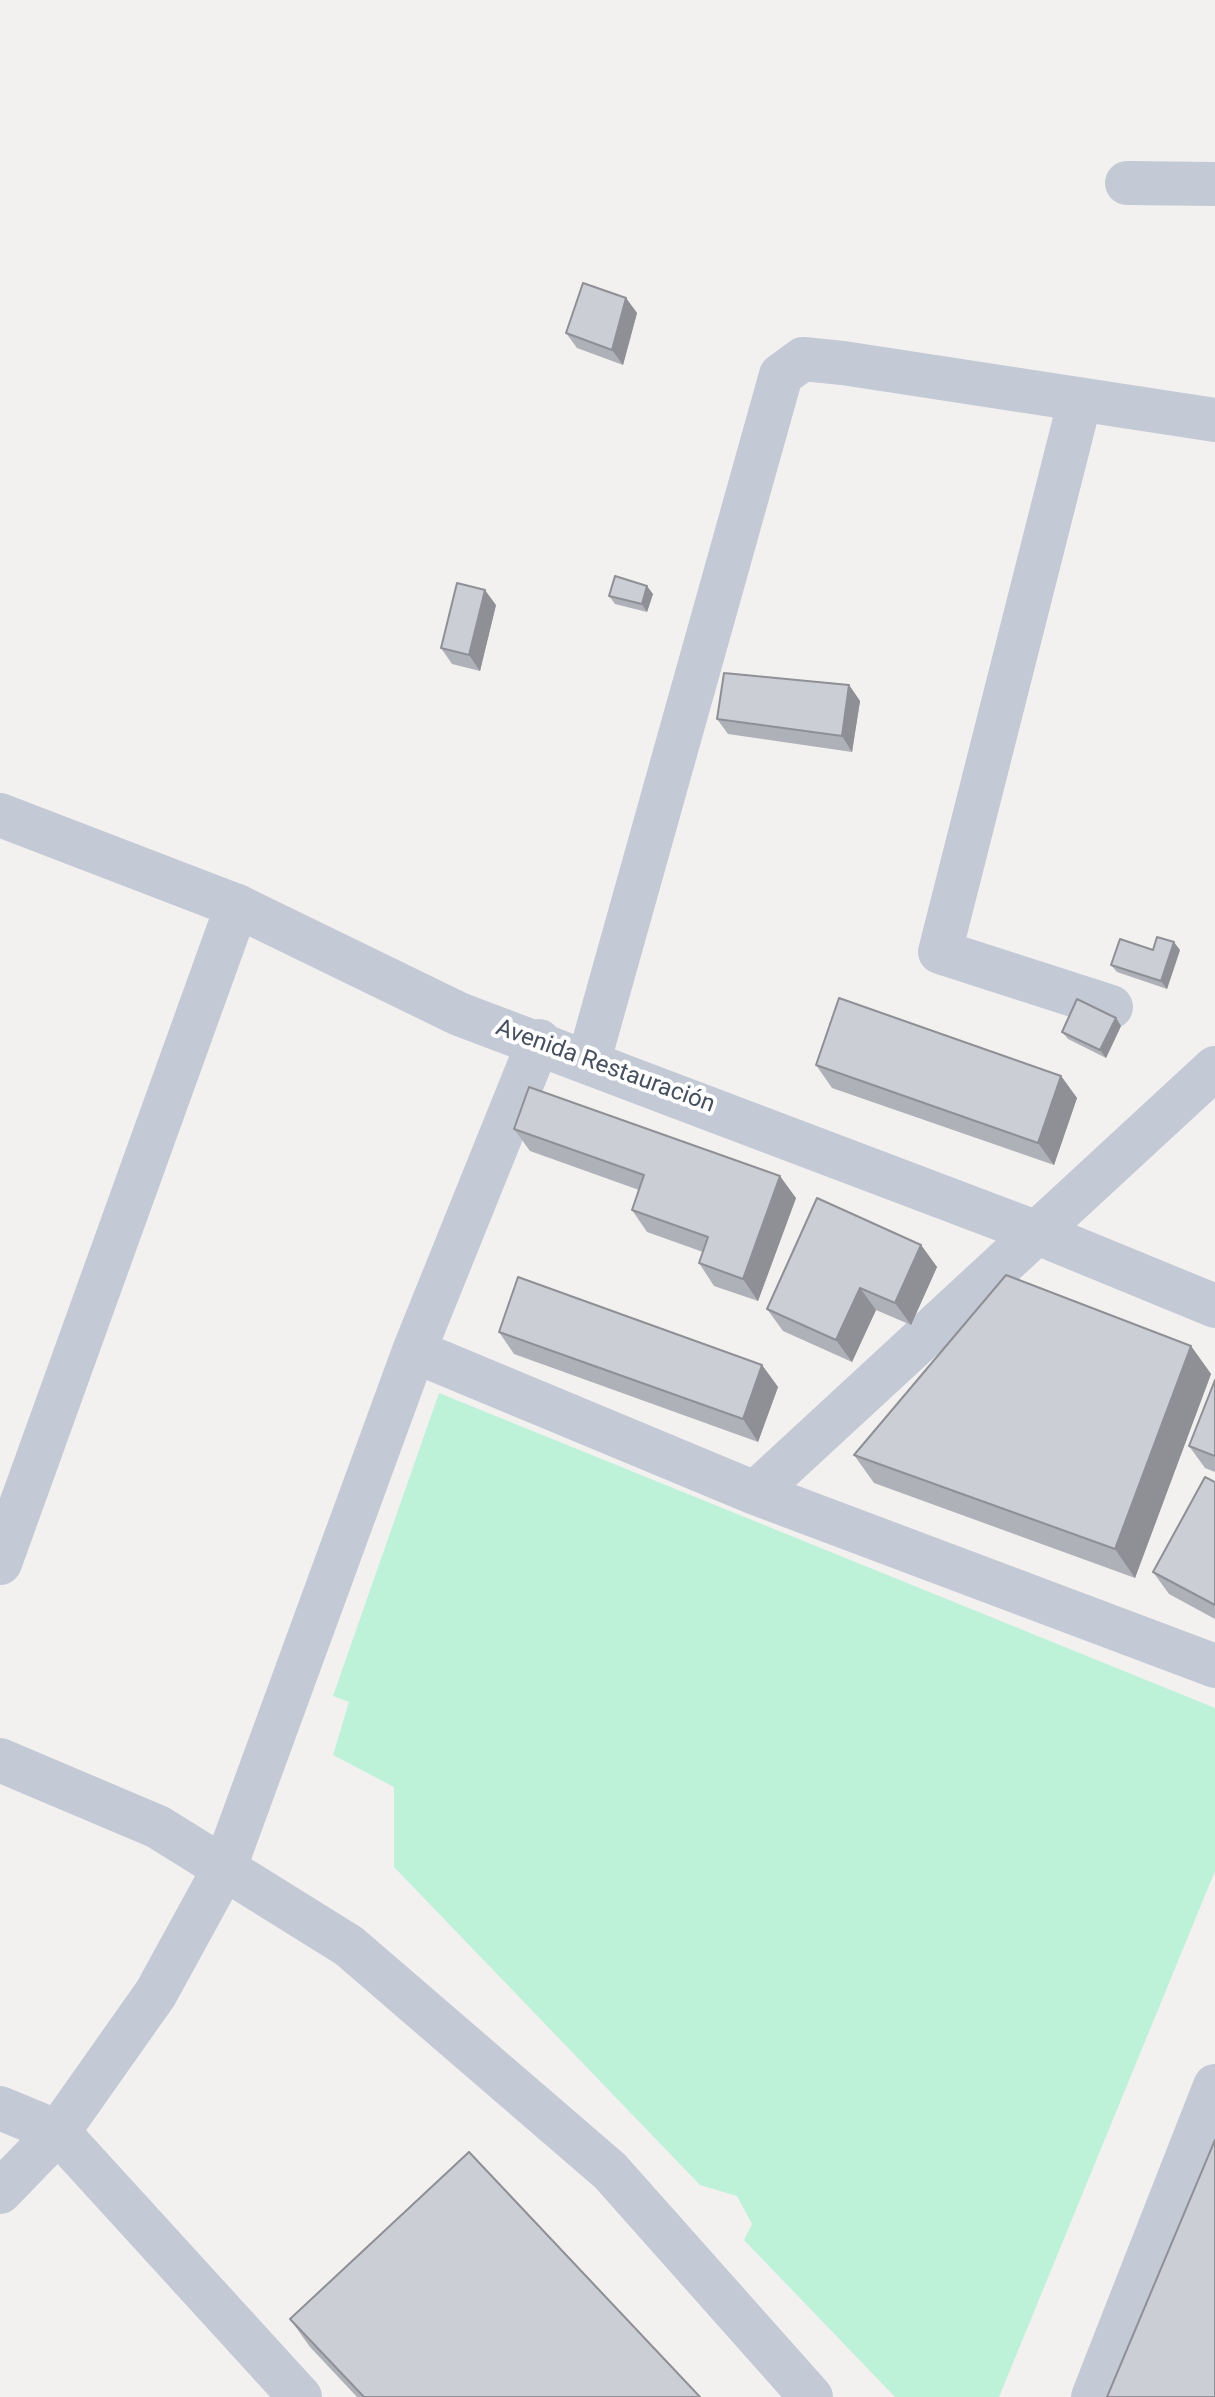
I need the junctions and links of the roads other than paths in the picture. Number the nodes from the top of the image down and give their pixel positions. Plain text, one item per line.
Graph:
1 (1127, 183) dead end
2 (1215, 184) edge
3 (1080, 400) junction
4 (1215, 420) edge
5 (0, 815) edge
6 (237, 906) junction
7 (1111, 1007) dead end
8 (539, 1041) junction
9 (589, 1060) junction
10 (1215, 1068) edge
11 (1035, 1232) junction
12 (1215, 1306) edge
13 (414, 1351) junction
14 (755, 1493) junction
15 (0, 1563) edge
16 (1215, 1666) edge
17 (0, 1760) edge
18 (225, 1867) junction
19 (1215, 2086) edge
20 (0, 2108) edge
21 (58, 2132) junction
22 (0, 2192) edge
23 (300, 2397) edge
24 (811, 2397) edge
25 (1093, 2397) edge

1 - 2 street
3 - 4 street
3 - 7 street
3 - 9 street
5 - 6 street, Avenida Restauración
6 - 8 street, Avenida Restauración
6 - 15 street
8 - 9 street, Avenida Restauración
8 - 13 street
9 - 11 street, Avenida Restauración
10 - 11 street
11 - 12 street, Avenida Restauración
11 - 14 street
13 - 14 street
13 - 18 street
14 - 16 street
17 - 18 street
18 - 21 street
18 - 24 street
19 - 25 street
20 - 21 street
21 - 22 street
21 - 23 street

